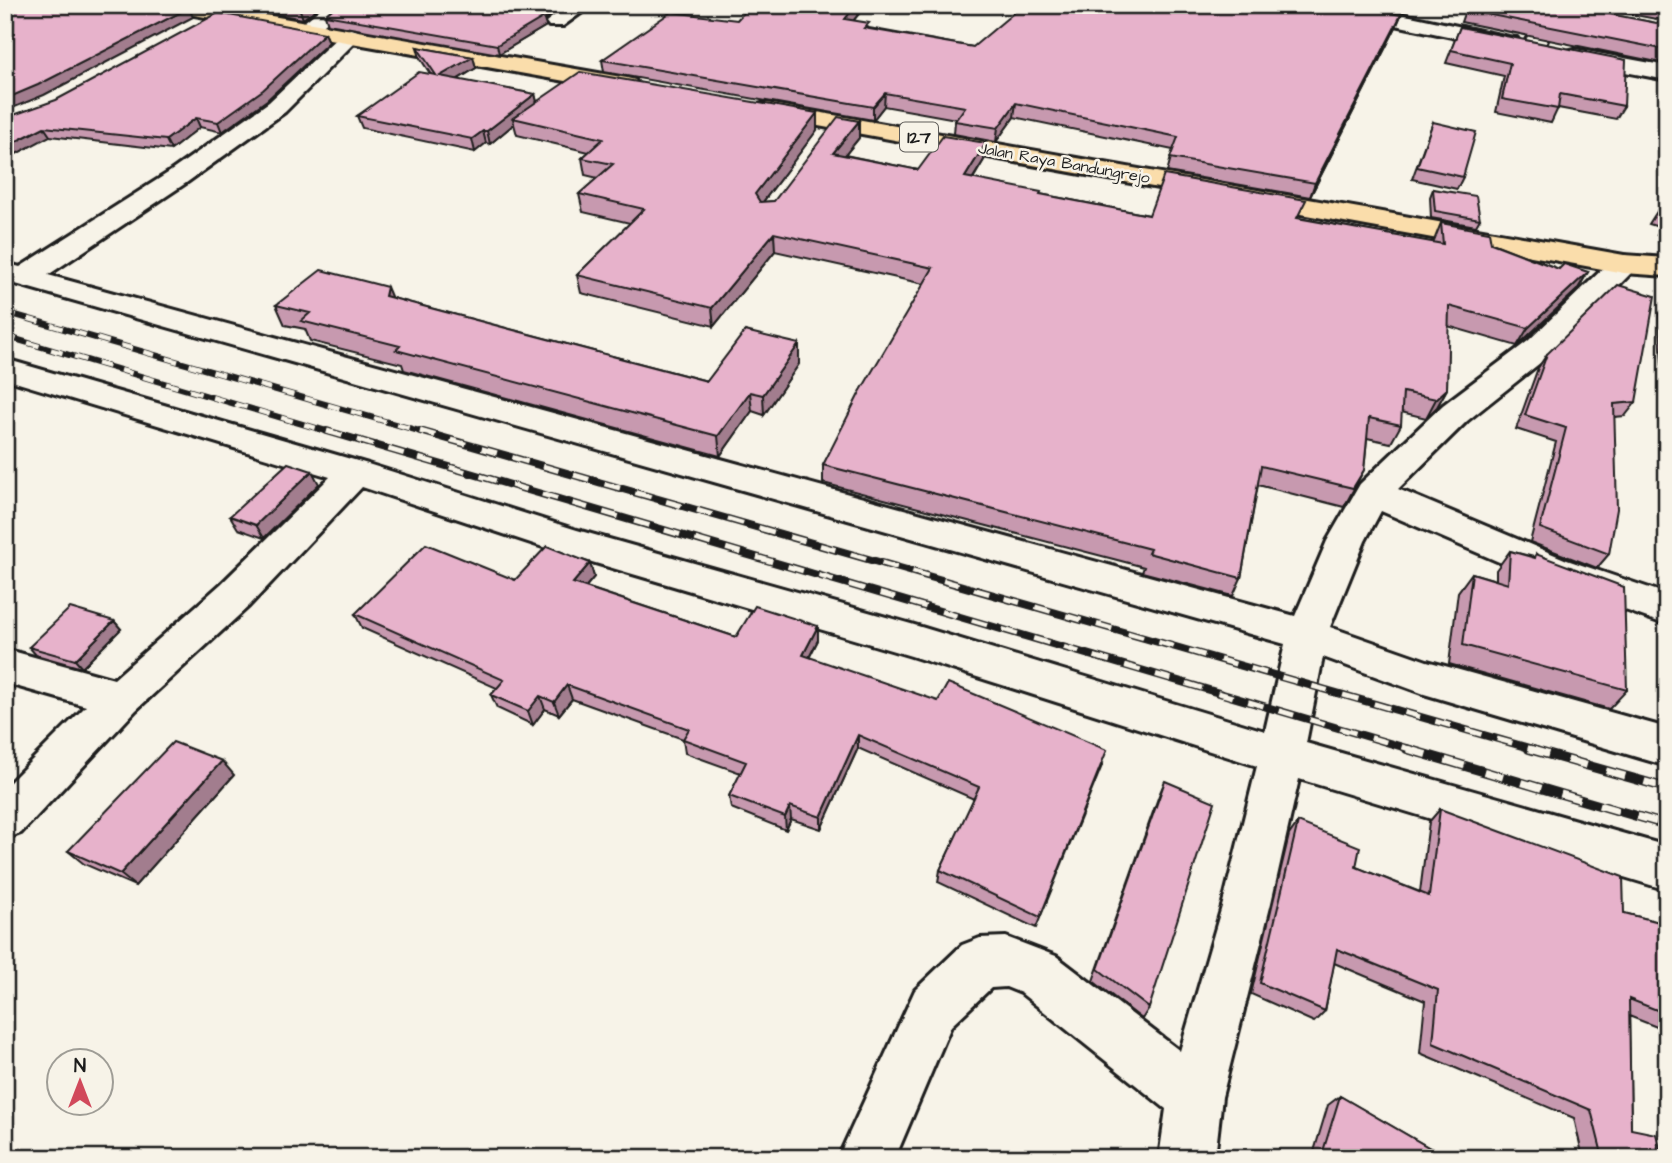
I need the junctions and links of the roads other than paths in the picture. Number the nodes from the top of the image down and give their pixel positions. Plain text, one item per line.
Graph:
1 (172, 5) edge
2 (338, 5) edge
3 (582, 5) edge
4 (1329, 5) edge
5 (1553, 7) edge
6 (221, 12) junction
7 (1578, 13) edge
8 (556, 22) dead end
9 (308, 27) junction
10 (186, 31) edge
11 (351, 35) junction
12 (1533, 48) junction
13 (1667, 73) edge
14 (647, 88) edge
15 (741, 105) edge
16 (1623, 264) junction
17 (1667, 267) edge
18 (15, 274) edge
19 (5, 369) edge
20 (356, 472) junction
21 (1373, 493) junction
22 (1667, 610) edge
23 (1307, 635) junction
24 (5, 666) edge
25 (121, 698) junction
26 (1667, 747) edge
27 (1282, 755) junction
28 (5, 818) edge
29 (1667, 868) edge
30 (1195, 1097) junction
31 (866, 1158) edge
32 (1186, 1158) edge

1 - 6 main road
2 - 9 street
3 - 8 street
4 - 12 street
5 - 7 street
5 - 12 street
6 - 9 main road
6 - 10 street
9 - 11 main road
11 - 14 main road
11 - 18 street
12 - 13 street
15 - 16 main road, Jalan Raya Bandungrejo / 127
16 - 17 main road, Jalan Raya Bandungrejo / 127
16 - 21 street
18 - 23 street
19 - 20 street
20 - 25 street
20 - 27 street
21 - 22 street
21 - 23 street
23 - 26 street
23 - 27 street
24 - 25 street
25 - 28 street
27 - 29 street
27 - 30 street
30 - 31 street
30 - 32 street

